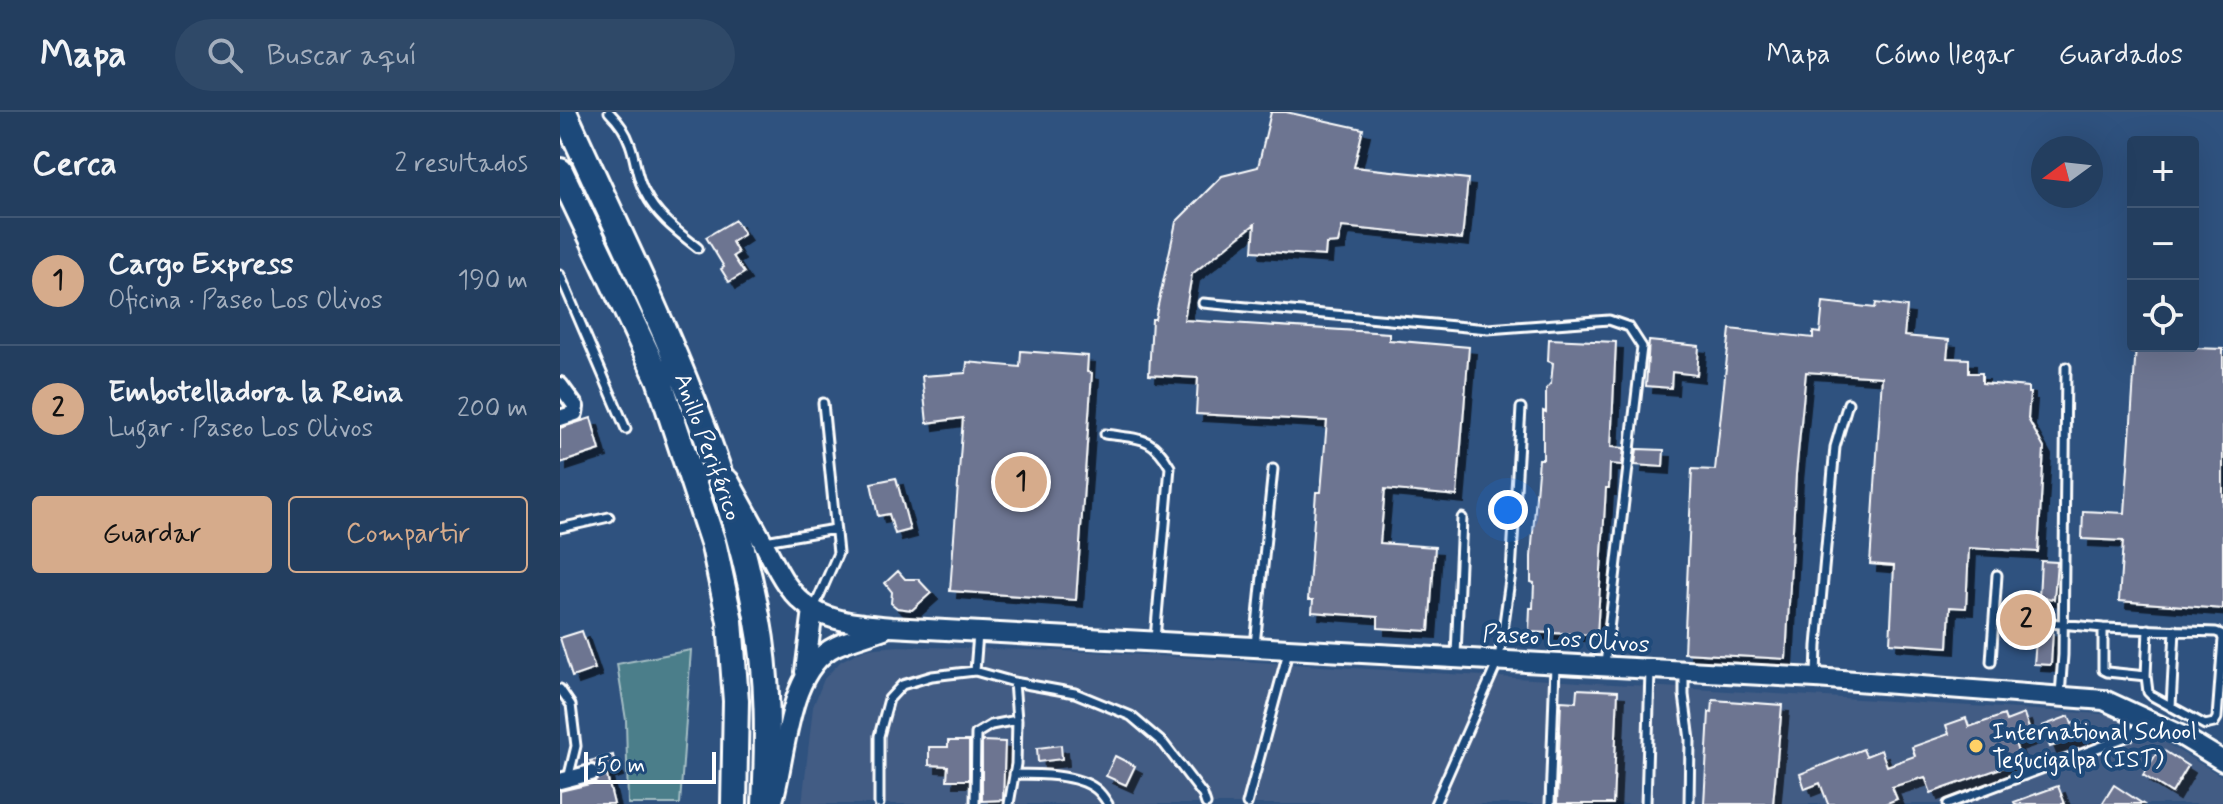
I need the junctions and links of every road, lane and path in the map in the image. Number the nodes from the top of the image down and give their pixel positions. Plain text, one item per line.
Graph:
1 (564, 112) edge
2 (609, 112) edge
3 (560, 171) edge
4 (566, 200) edge
5 (698, 248) dead end
6 (560, 275) edge
7 (1203, 303) dead end
8 (2066, 367) dead end
9 (560, 385) edge
10 (823, 403) dead end
11 (1848, 403) dead end
12 (1521, 408) dead end
13 (560, 418) edge
14 (626, 429) dead end
15 (1105, 434) dead end
16 (711, 446) junction
17 (1273, 469) dead end
18 (609, 517) dead end
19 (1462, 518) dead end
20 (560, 528) edge
21 (835, 529) junction
22 (763, 542) junction
23 (1997, 575) dead end
24 (813, 610) junction
25 (1995, 618) junction
26 (2063, 623) junction
27 (891, 627) junction
28 (2103, 628) junction
29 (2148, 629) junction
30 (2175, 630) junction
31 (978, 632) junction
32 (1155, 642) junction
33 (1255, 647) junction
34 (1289, 649) junction
35 (1456, 657) junction
36 (1499, 659) junction
37 (1991, 662) dead end
38 (1555, 663) junction
39 (1605, 666) junction
40 (1650, 669) junction
41 (975, 671) junction
42 (1685, 672) junction
43 (805, 675) junction
44 (2146, 676) junction
45 (1816, 678) junction
46 (1014, 682) junction
47 (560, 689) edge
48 (2059, 697) junction
49 (2171, 707) junction
50 (2148, 719) junction
51 (1017, 720) junction
52 (2223, 761) edge
53 (591, 773) dead end
54 (1014, 774) junction
55 (564, 780) edge
56 (734, 804) edge
57 (765, 804) edge
58 (772, 804) edge
59 (879, 804) edge
60 (975, 804) edge
61 (1009, 804) edge
62 (1108, 804) edge
63 (1206, 804) edge
64 (1247, 804) edge
65 (1435, 804) edge
66 (1550, 804) edge
67 (1646, 804) edge
68 (1689, 804) edge
69 (1948, 804) edge

1 - 16 highway, Anillo Periférico
2 - 5 lane
3 - 4 highway, Anillo Periférico
4 - 56 highway, Anillo Periférico
6 - 14 lane
7 - 39 lane
8 - 26 lane
9 - 13 street
10 - 21 lane
11 - 45 lane
12 - 36 lane
15 - 32 lane
16 - 22 street, Paseo Los Olivos
16 - 57 highway, Anillo Periférico
17 - 33 lane
18 - 20 lane
19 - 35 lane
21 - 22 lane
21 - 24 lane
22 - 24 street, Paseo Los Olivos
23 - 25 lane
24 - 27 street, Paseo Los Olivos
24 - 43 street
25 - 26 lane
25 - 37 lane
26 - 28 lane
26 - 48 lane
27 - 31 street, Paseo Los Olivos
27 - 43 street, Paseo Los Olivos
28 - 29 lane
28 - 44 lane
29 - 30 lane
29 - 44 lane
30 - 49 lane
30 - 49 lane
31 - 32 street, Paseo Los Olivos
31 - 41 lane
32 - 33 street, Paseo Los Olivos
33 - 34 street, Paseo Los Olivos
34 - 35 street, Paseo Los Olivos
34 - 64 lane
35 - 36 street, Paseo Los Olivos
36 - 38 street, Paseo Los Olivos
36 - 65 lane
38 - 39 street, Paseo Los Olivos
38 - 66 lane
39 - 40 street, Paseo Los Olivos
40 - 42 street, Paseo Los Olivos
40 - 67 lane
41 - 46 lane
41 - 59 lane
42 - 45 street, Paseo Los Olivos
42 - 68 lane
43 - 58 street, Paseo Los Olivos
44 - 49 lane
45 - 48 street, Paseo Los Olivos
46 - 51 lane
46 - 63 lane
47 - 55 lane
48 - 50 street, Paseo Los Olivos
50 - 52 street, Paseo Los Olivos
50 - 69 lane
51 - 54 lane
51 - 60 lane
53 - 55 street
54 - 61 lane
54 - 62 lane

